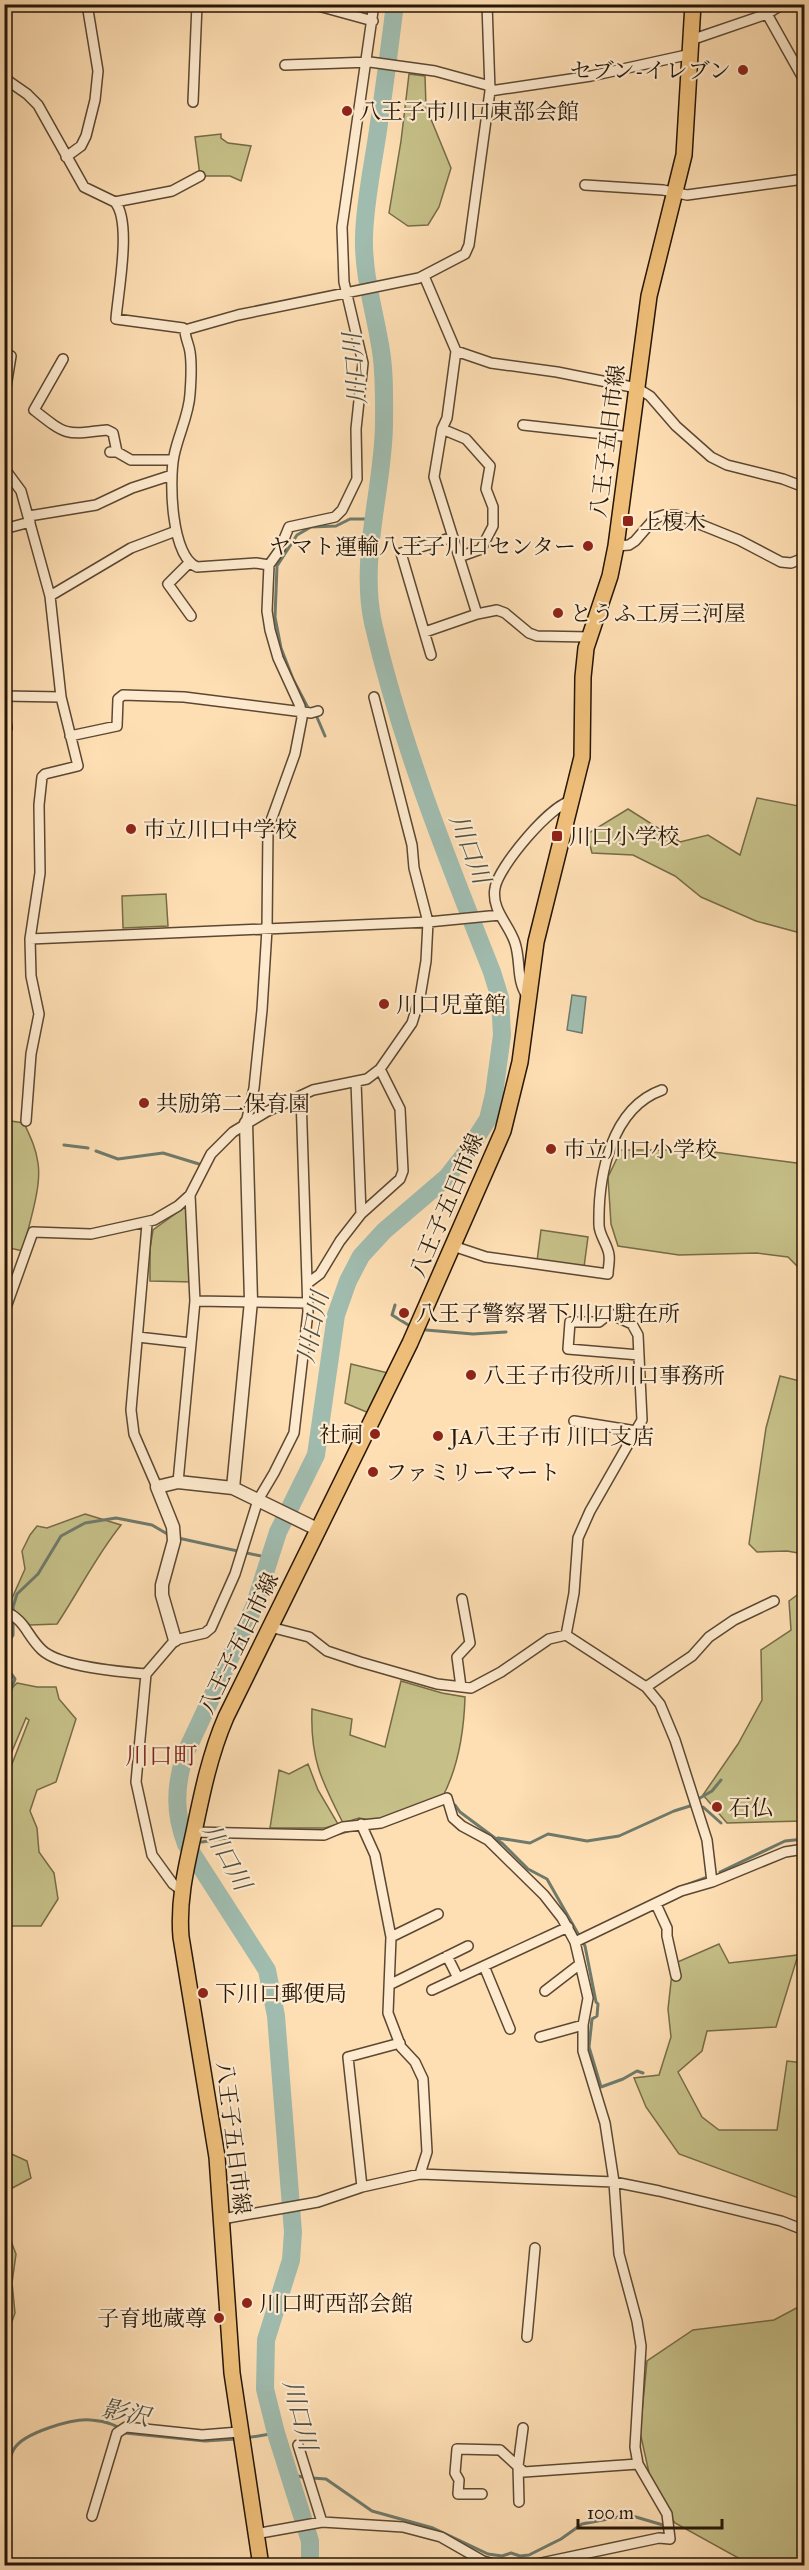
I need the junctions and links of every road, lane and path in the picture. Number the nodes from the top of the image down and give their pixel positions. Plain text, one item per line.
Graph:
1 (87, 4) edge
2 (197, 4) edge
3 (311, 4) edge
4 (374, 4) edge
5 (487, 4) edge
6 (693, 4) edge
7 (783, 4) edge
8 (767, 14) junction
9 (373, 21) junction
10 (691, 47) junction
11 (368, 62) junction
12 (285, 65) dead end
13 (4, 78) edge
14 (804, 80) edge
15 (490, 89) junction
16 (193, 102) dead end
17 (66, 157) junction
18 (200, 177) dead end
19 (804, 179) edge
20 (585, 185) dead end
21 (675, 193) junction
22 (115, 202) junction
23 (424, 276) junction
24 (351, 292) junction
25 (185, 330) junction
26 (456, 351) junction
27 (4, 355) edge
28 (63, 359) dead end
29 (637, 388) junction
30 (5, 393) edge
31 (523, 425) dead end
32 (442, 429) junction
33 (631, 437) junction
34 (173, 460) junction
35 (4, 468) edge
36 (172, 475) junction
37 (804, 487) edge
38 (30, 519) junction
39 (4, 529) edge
40 (176, 531) junction
41 (453, 537) junction
42 (616, 546) junction
43 (459, 557) junction
44 (804, 558) edge
45 (189, 564) junction
46 (269, 566) junction
47 (50, 596) junction
48 (477, 614) junction
49 (191, 616) dead end
50 (425, 632) junction
51 (589, 637) junction
52 (431, 655) dead end
53 (4, 696) edge
54 (61, 697) junction
55 (374, 697) dead end
56 (4, 709) edge
57 (310, 712) junction
58 (7, 728) dead end
59 (70, 736) junction
60 (572, 801) junction
61 (500, 915) junction
62 (428, 922) junction
63 (267, 929) junction
64 (30, 939) junction
65 (528, 998) junction
66 (380, 1069) junction
67 (356, 1082) junction
68 (662, 1090) dead end
69 (301, 1096) junction
70 (26, 1120) dead end
71 (246, 1123) junction
72 (190, 1195) junction
73 (361, 1214) junction
74 (147, 1224) junction
75 (453, 1246) junction
76 (308, 1283) junction
77 (195, 1301) junction
78 (251, 1301) junction
79 (308, 1303) junction
80 (4, 1312) edge
81 (138, 1337) junction
82 (191, 1343) junction
83 (639, 1355) junction
84 (574, 1421) dead end
85 (636, 1431) junction
86 (178, 1482) junction
87 (157, 1487) junction
88 (233, 1488) junction
89 (262, 1502) junction
90 (319, 1530) junction
91 (462, 1599) dead end
92 (774, 1601) dead end
93 (12, 1614) edge
94 (270, 1627) junction
95 (566, 1635) junction
96 (175, 1640) junction
97 (146, 1674) junction
98 (461, 1687) junction
99 (646, 1687) junction
100 (361, 1824) junction
101 (194, 1833) junction
102 (804, 1849) edge
103 (712, 1881) junction
104 (182, 1885) junction
105 (656, 1904) junction
106 (438, 1914) dead end
107 (568, 1927) junction
108 (391, 1936) junction
109 (576, 1942) junction
110 (468, 1946) dead end
111 (447, 1956) junction
112 (580, 1964) junction
113 (484, 1966) junction
114 (676, 1976) dead end
115 (458, 1978) junction
116 (391, 1984) junction
117 (432, 1990) dead end
118 (545, 1991) dead end
119 (583, 2025) junction
120 (510, 2029) dead end
121 (540, 2037) dead end
122 (400, 2043) junction
123 (420, 2174) junction
124 (614, 2182) junction
125 (362, 2187) junction
126 (222, 2219) junction
127 (804, 2230) edge
128 (535, 2248) dead end
129 (527, 2337) dead end
130 (523, 2428) dead end
131 (240, 2438) junction
132 (298, 2445) dead end
133 (639, 2464) junction
134 (518, 2466) junction
135 (482, 2494) dead end
136 (519, 2502) dead end
137 (92, 2516) dead end
138 (319, 2523) junction
139 (255, 2534) junction
140 (261, 2565) edge
141 (500, 2565) edge
142 (527, 2565) edge

1 - 17 street
2 - 16 street
3 - 9 street
4 - 9 street
5 - 15 street
6 - 10 main road, 八王子五日市線
7 - 8 street
8 - 10 street
8 - 14 street
9 - 11 street
10 - 15 street
10 - 21 main road, 八王子五日市線
11 - 12 street
11 - 15 street
11 - 24 street
13 - 17 street
15 - 23 street
17 - 22 street
18 - 22 street
19 - 21 street
20 - 21 street
21 - 29 main road, 八王子五日市線
22 - 25 street
23 - 24 street
23 - 26 street
24 - 25 street
24 - 46 street
25 - 34 street
26 - 29 street
26 - 32 street
27 - 30 street
28 - 34 street
29 - 33 main road, 八王子五日市線
29 - 37 street
31 - 33 street
32 - 41 street
32 - 43 street
33 - 42 main road, 八王子五日市線
34 - 36 street
35 - 38 street
36 - 38 street
36 - 40 street
38 - 39 street
38 - 47 street
40 - 45 street
40 - 47 street
41 - 43 street
41 - 50 street
42 - 44 street
42 - 51 main road, 八王子五日市線
43 - 48 street
45 - 46 street
45 - 49 street
46 - 57 street
47 - 54 street
48 - 50 street
48 - 51 street
50 - 52 street
51 - 60 main road, 八王子五日市線
53 - 54 street
54 - 59 street
55 - 62 street
56 - 58 street
57 - 59 street
57 - 63 street
59 - 64 street
60 - 61 street
60 - 65 main road, 八王子五日市線
61 - 62 street
61 - 65 street
62 - 63 street
62 - 66 street
63 - 64 street
63 - 71 street
64 - 70 street
65 - 75 main road, 八王子五日市線
66 - 67 street
66 - 73 street
67 - 69 street
67 - 73 street
68 - 75 street
69 - 71 street
69 - 76 street
71 - 72 street
71 - 78 street
72 - 74 street
72 - 77 street
73 - 76 street
74 - 80 street
74 - 81 street
75 - 90 main road, 八王子五日市線
76 - 79 street
77 - 78 street
77 - 82 street
78 - 79 street
78 - 88 street
79 - 89 street
81 - 82 street
81 - 87 street
82 - 86 street
83 - 83 street
83 - 85 street
84 - 85 street
85 - 95 street
86 - 87 street
86 - 88 street
87 - 96 street
88 - 89 street
89 - 90 street
89 - 96 street
90 - 94 main road, 八王子五日市線
91 - 98 street
92 - 99 street
93 - 97 street
94 - 98 street
94 - 101 main road, 八王子五日市線
95 - 98 street
95 - 99 street
96 - 97 street
97 - 104 street
99 - 103 street
100 - 101 street
100 - 107 street
100 - 108 street
101 - 104 main road, 八王子五日市線
102 - 103 street
103 - 105 street
104 - 126 main road, 八王子五日市線
105 - 109 street
105 - 114 street
106 - 108 street
107 - 109 street
107 - 113 street
108 - 116 street
109 - 112 street
110 - 111 street
111 - 115 street
111 - 116 street
112 - 118 street
112 - 119 street
113 - 115 street
113 - 120 street
115 - 117 street
116 - 122 street
119 - 121 street
119 - 124 street
122 - 123 street
122 - 125 street
123 - 124 street
123 - 125 street
124 - 127 street
124 - 133 street
125 - 126 street
126 - 131 main road, 八王子五日市線
128 - 129 street
130 - 134 street
131 - 137 street
131 - 139 main road, 八王子五日市線
132 - 138 street
133 - 134 street
133 - 142 street
134 - 135 street
134 - 136 street
138 - 139 street
138 - 141 street
139 - 140 main road, 八王子五日市線

